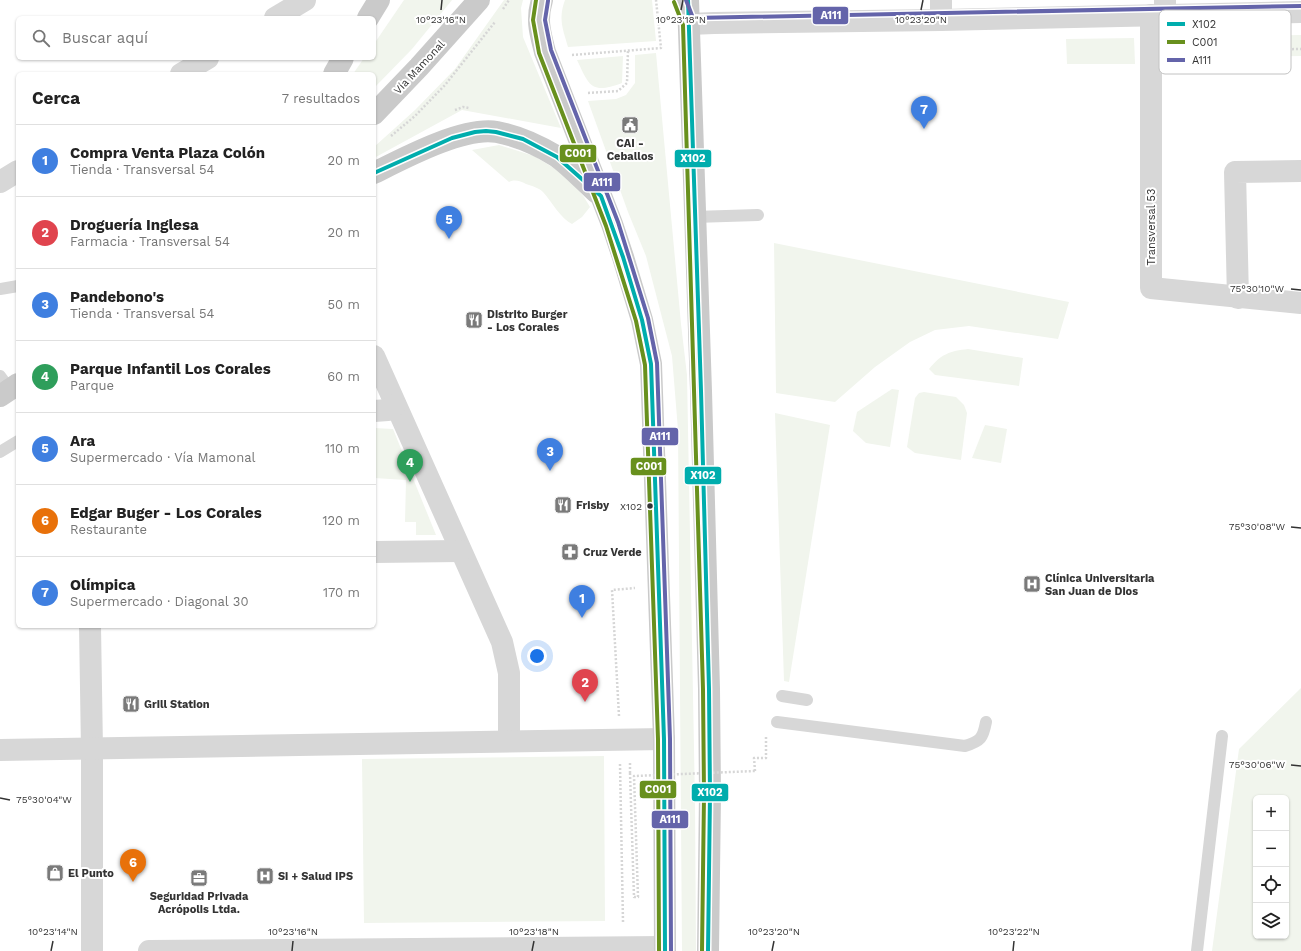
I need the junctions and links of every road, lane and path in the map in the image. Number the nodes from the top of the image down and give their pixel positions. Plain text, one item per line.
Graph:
1 (305, 0) edge
2 (379, 0) edge
3 (479, 0) edge
4 (509, 0) edge
5 (542, 0) edge
6 (656, 0) edge
7 (680, 0) edge
8 (688, 0) edge
9 (941, 10) edge
10 (1161, 10) edge
11 (501, 12) dead end
12 (1291, 12) edge
13 (1301, 12) edge
14 (278, 16) edge
15 (369, 16) edge
16 (497, 18) dead end
17 (1159, 19) edge
18 (689, 24) junction
19 (1291, 49) edge
20 (1301, 49) edge
21 (628, 50) junction
22 (1152, 51) junction
23 (1159, 51) edge
24 (567, 56) dead end
25 (205, 60) edge
26 (342, 60) edge
27 (184, 72) edge
28 (335, 72) edge
29 (585, 87) dead end
30 (475, 108) dead end
31 (376, 112) edge
32 (450, 113) dead end
33 (386, 141) dead end
34 (1301, 171) edge
35 (16, 172) edge
36 (376, 172) edge
37 (0, 182) edge
38 (601, 196) junction
39 (758, 215) dead end
40 (694, 217) junction
41 (16, 286) edge
42 (0, 289) edge
43 (1238, 298) junction
44 (1301, 303) edge
45 (376, 361) edge
46 (395, 405) junction
47 (376, 411) edge
48 (16, 442) edge
49 (0, 452) edge
50 (460, 551) junction
51 (376, 552) edge
52 (638, 588) dead end
53 (90, 628) edge
54 (782, 696) dead end
55 (807, 700) dead end
56 (777, 722) dead end
57 (986, 722) dead end
58 (766, 736) dead end
59 (1222, 736) dead end
60 (664, 739) junction
61 (620, 740) junction
62 (509, 741) junction
63 (0, 750) edge
64 (92, 750) junction
65 (620, 761) junction
66 (624, 947) junction
67 (665, 949) edge
68 (261, 950) edge
69 (92, 951) edge
70 (149, 951) edge
71 (708, 951) edge
72 (1197, 951) edge

1 - 14 street
2 - 15 main road
3 - 31 main road, Vía Mamonal
4 - 11 path
5 - 38 main road
6 - 21 path
7 - 18 main road
8 - 18 main road
9 - 10 street
9 - 18 street
12 - 13 street
16 - 33 path
17 - 22 street, Transversal 53
18 - 40 main road
19 - 20 path
21 - 24 path
21 - 29 path
22 - 23 path
22 - 43 street, Transversal 53
25 - 27 street
26 - 28 main road
30 - 32 path
34 - 43 street
35 - 37 street
36 - 38 main road
38 - 60 main road
39 - 40 lane
40 - 71 main road
41 - 42 lane
43 - 44 street, Transversal 53
45 - 46 street
46 - 47 street
46 - 50 street
48 - 49 lane
50 - 51 street
50 - 62 street
52 - 61 path
53 - 64 street
54 - 55 lane
56 - 57 lane
58 - 65 path, bridge
59 - 72 lane
60 - 61 street
60 - 67 main road
61 - 62 street
61 - 65 path
62 - 64 street
63 - 64 street
64 - 69 street
65 - 66 path
66 - 67 street
66 - 68 street
68 - 70 street

